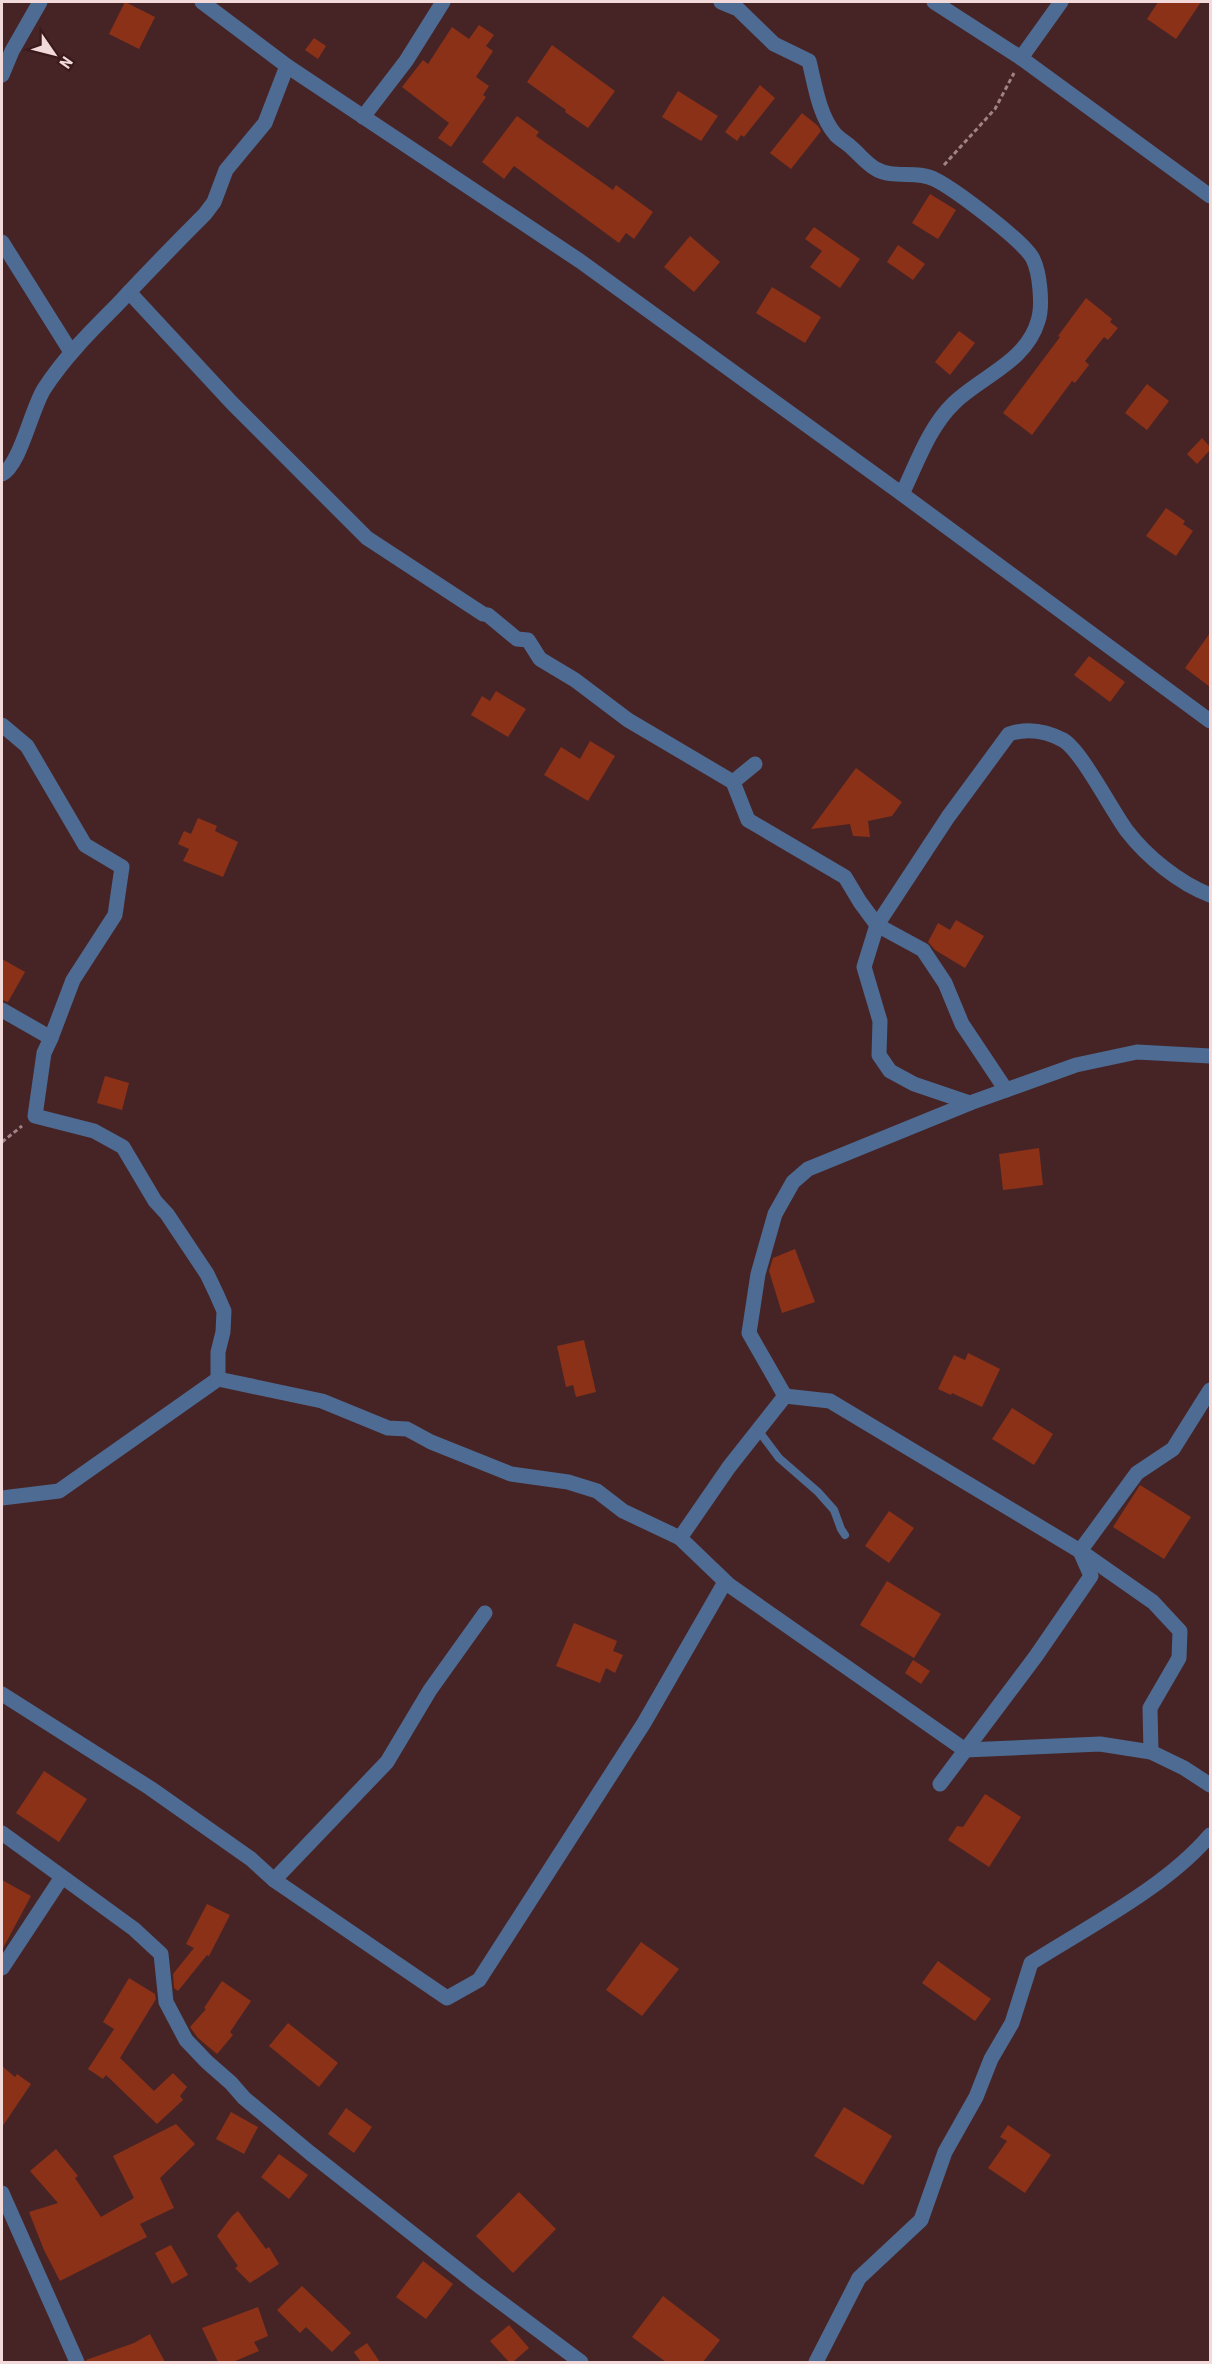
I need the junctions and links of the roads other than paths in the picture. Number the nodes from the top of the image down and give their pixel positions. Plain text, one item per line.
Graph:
1 (40, 2) edge
2 (202, 2) edge
3 (443, 2) edge
4 (721, 2) edge
5 (934, 2) edge
6 (1061, 2) edge
7 (1021, 58) junction
8 (286, 66) junction
9 (2, 75) edge
10 (363, 117) junction
11 (1210, 196) edge
12 (2, 242) edge
13 (129, 292) junction
14 (71, 352) junction
15 (2, 474) edge
16 (903, 494) junction
17 (1210, 721) edge
18 (2, 725) edge
19 (755, 764) dead end
20 (733, 782) junction
21 (1210, 895) edge
22 (877, 924) junction
23 (2, 1010) edge
24 (51, 1038) junction
25 (1210, 1056) edge
26 (1006, 1090) junction
27 (970, 1103) junction
28 (218, 1380) junction
29 (1210, 1390) edge
30 (785, 1395) junction
31 (758, 1430) junction
32 (2, 1498) edge
33 (845, 1534) dead end
34 (680, 1538) junction
35 (1080, 1551) junction
36 (725, 1582) junction
37 (485, 1613) dead end
38 (2, 1694) edge
39 (965, 1750) junction
40 (1151, 1752) junction
41 (940, 1784) dead end
42 (1210, 1785) edge
43 (2, 1833) edge
44 (1210, 1835) edge
45 (62, 1877) junction
46 (274, 1880) junction
47 (2, 1968) edge
48 (2, 2193) edge
49 (77, 2362) edge
50 (581, 2362) edge
51 (816, 2362) edge

1 - 9 street
2 - 8 street
3 - 10 street
4 - 16 street
5 - 7 street
6 - 7 street
7 - 11 street
8 - 10 street
8 - 13 street
10 - 16 street
12 - 14 street
13 - 14 street
13 - 20 street
14 - 15 street
16 - 17 street
18 - 24 street
19 - 20 street
20 - 22 street
21 - 22 street
22 - 26 street
22 - 27 street
23 - 24 street
24 - 28 street
25 - 26 street
26 - 27 street
27 - 30 street
28 - 32 street
28 - 34 street
29 - 35 street
30 - 31 street
30 - 35 street
31 - 33 lane
31 - 34 street
34 - 36 street
35 - 39 street
35 - 40 street
36 - 39 street
36 - 46 street
37 - 46 street
38 - 46 street
39 - 40 street
39 - 41 street
40 - 42 street
43 - 45 street
44 - 51 street
45 - 47 street
45 - 50 street
48 - 49 street

